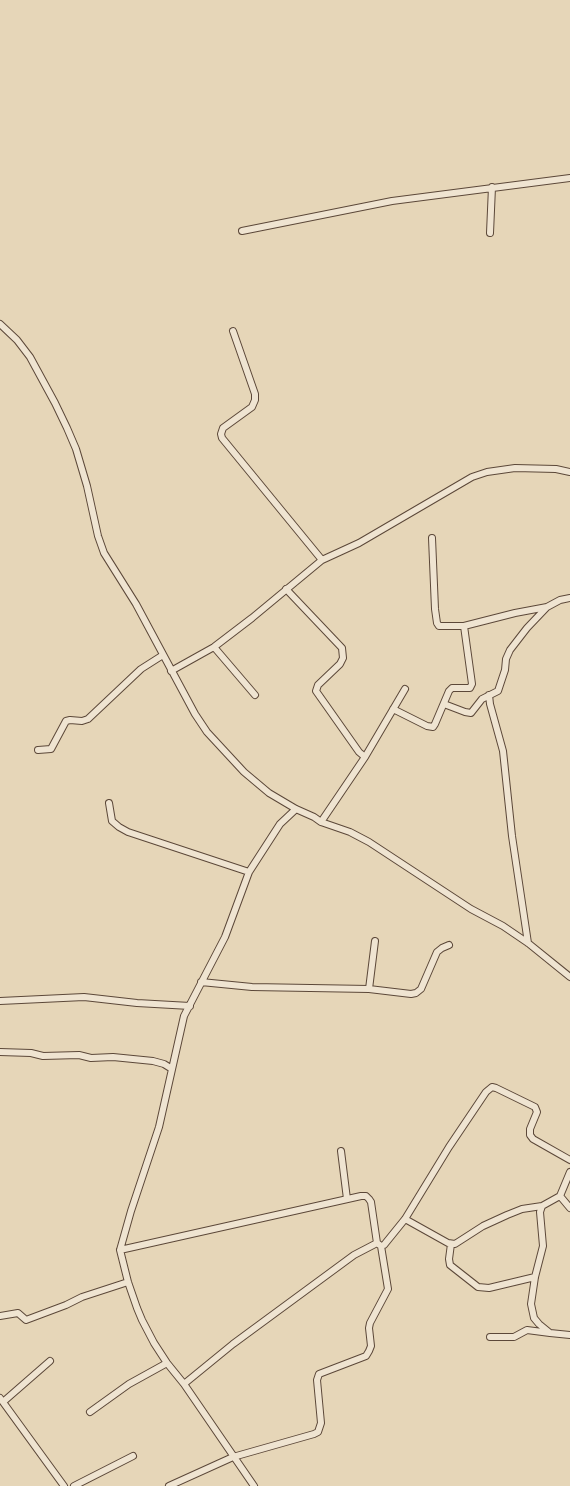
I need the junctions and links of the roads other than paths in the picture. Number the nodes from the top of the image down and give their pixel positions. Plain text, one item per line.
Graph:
1 (570, 178) edge
2 (492, 187) junction
3 (242, 231) dead end
4 (490, 233) dead end
5 (0, 324) edge
6 (234, 331) dead end
7 (570, 472) edge
8 (432, 538) dead end
9 (322, 560) junction
10 (286, 590) junction
11 (570, 598) edge
12 (547, 607) junction
13 (464, 626) junction
14 (214, 647) junction
15 (163, 655) junction
16 (171, 671) junction
17 (405, 689) dead end
18 (489, 695) junction
19 (255, 696) dead end
20 (444, 704) junction
21 (393, 709) junction
22 (38, 750) dead end
23 (365, 757) junction
24 (109, 803) dead end
25 (296, 809) junction
26 (321, 822) junction
27 (249, 872) junction
28 (375, 941) dead end
29 (528, 943) junction
30 (449, 945) dead end
31 (570, 977) edge
32 (201, 982) junction
33 (369, 989) junction
34 (0, 1001) edge
35 (190, 1006) junction
36 (0, 1052) edge
37 (172, 1069) junction
38 (341, 1151) dead end
39 (570, 1160) edge
40 (570, 1172) edge
41 (560, 1196) junction
42 (347, 1199) junction
43 (542, 1206) junction
44 (570, 1208) edge
45 (405, 1219) junction
46 (379, 1244) junction
47 (451, 1244) junction
48 (120, 1250) junction
49 (535, 1277) junction
50 (128, 1282) junction
51 (0, 1316) edge
52 (550, 1333) junction
53 (570, 1335) edge
54 (490, 1337) dead end
55 (50, 1361) dead end
56 (167, 1363) junction
57 (184, 1384) junction
58 (2, 1400) edge
59 (90, 1412) dead end
60 (133, 1456) dead end
61 (233, 1457) junction
62 (64, 1486) edge
63 (74, 1486) edge
64 (169, 1486) edge
65 (254, 1486) edge

1 - 2 street
2 - 3 street
2 - 4 street
5 - 15 street
6 - 9 street
7 - 9 street
8 - 13 street
9 - 10 street
10 - 14 street
10 - 23 street
11 - 12 street
12 - 13 street
12 - 18 street
13 - 20 street
14 - 16 street
14 - 19 street
15 - 16 street
15 - 22 street
16 - 25 street
17 - 21 street
18 - 20 street
18 - 29 street
20 - 21 street
21 - 23 street
23 - 26 street
24 - 27 street
25 - 26 street
25 - 27 street
26 - 29 street
27 - 32 street
28 - 33 street
29 - 31 street
30 - 33 street
32 - 33 street
32 - 35 street
34 - 35 street
35 - 37 street
36 - 37 street
37 - 48 street
38 - 42 street
39 - 45 street
40 - 41 street
41 - 43 street
41 - 44 street
42 - 46 street
42 - 48 street
43 - 47 street
43 - 49 street
45 - 46 street
45 - 47 street
46 - 57 street
46 - 61 street
47 - 49 street
48 - 50 street
49 - 52 street
50 - 51 street
50 - 56 street
52 - 53 street
52 - 54 street
55 - 58 street
56 - 57 street
56 - 59 street
57 - 61 street
58 - 62 street
60 - 63 street
61 - 64 street
61 - 65 street

